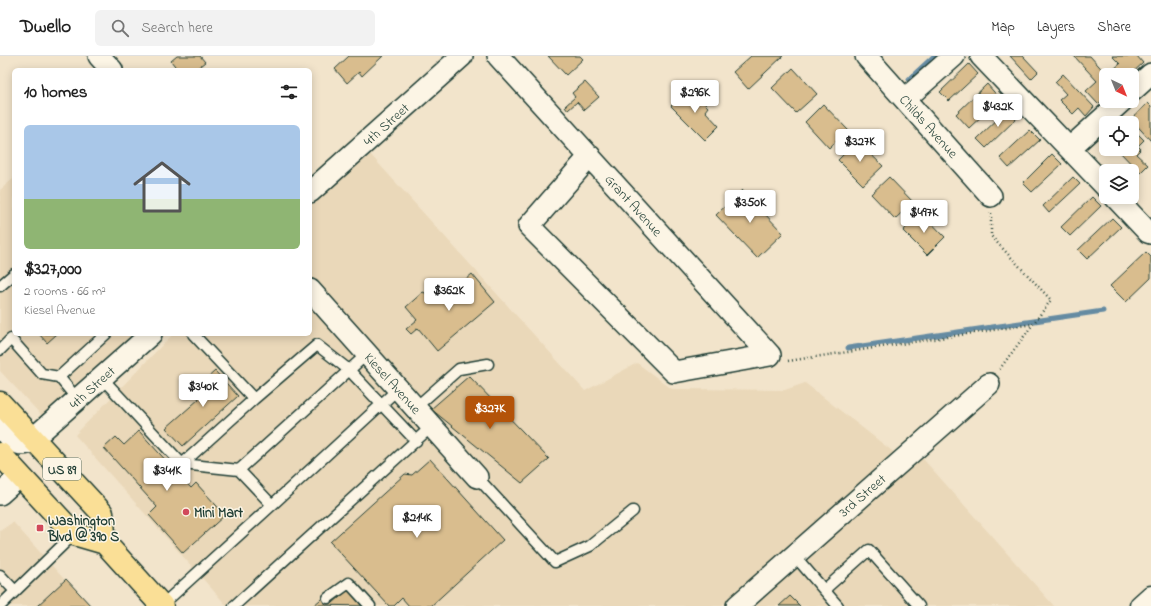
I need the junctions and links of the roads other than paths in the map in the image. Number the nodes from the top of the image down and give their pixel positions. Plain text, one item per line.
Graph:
1 (99, 56) edge
2 (462, 56) edge
3 (498, 56) edge
4 (866, 56) edge
5 (954, 56) edge
6 (981, 56) edge
7 (110, 68) edge
8 (1151, 74) edge
9 (1139, 85) edge
10 (905, 99) junction
11 (1114, 108) edge
12 (1070, 148) junction
13 (590, 156) junction
14 (1099, 179) edge
15 (312, 190) edge
16 (991, 196) road end
17 (1122, 204) edge
18 (1151, 233) edge
19 (12, 276) edge
20 (0, 286) edge
21 (312, 292) edge
22 (104, 336) edge
23 (149, 336) edge
24 (195, 336) edge
25 (0, 350) edge
26 (367, 354) junction
27 (488, 364) dead end
28 (349, 370) junction
29 (59, 377) junction
30 (102, 378) junction
31 (988, 384) road end
32 (398, 389) junction
33 (254, 399) junction
34 (78, 400) junction
35 (0, 403) edge
36 (381, 404) junction
37 (415, 408) junction
38 (432, 426) junction
39 (0, 427) edge
40 (33, 439) junction
41 (416, 440) junction
42 (0, 454) edge
43 (182, 464) junction
44 (238, 470) junction
45 (20, 476) junction
46 (477, 476) joint
47 (0, 494) edge
48 (272, 505) junction
49 (633, 511) dead end
50 (74, 534) junction
51 (105, 543) junction
52 (794, 555) junction
53 (0, 575) edge
54 (824, 590) junction
55 (15, 591) junction
56 (1151, 597) edge
57 (328, 598) dead end
58 (0, 606) edge
59 (162, 606) edge
60 (234, 606) edge
61 (370, 606) edge
62 (737, 606) edge
63 (838, 606) edge
64 (919, 606) edge
65 (1141, 606) edge

1 - 7 street
2 - 15 street, 4th Street
3 - 13 street, Grant Avenue
4 - 10 street, Childs Avenue
5 - 10 street
6 - 12 street
8 - 9 street
10 - 16 street, Childs Avenue
11 - 12 street
12 - 14 street
13 - 13 street, Grant Avenue
17 - 18 street
19 - 20 lane
21 - 26 street, Kiesel Avenue
22 - 29 lane
23 - 30 street, 4th Street
24 - 33 lane
25 - 29 lane
26 - 28 lane
26 - 32 street, Kiesel Avenue
27 - 37 lane
28 - 33 lane
28 - 36 lane
28 - 44 lane
29 - 34 lane
30 - 34 street, 4th Street
30 - 43 lane
31 - 52 street, 3rd Street
32 - 36 lane
32 - 37 street, Kiesel Avenue
33 - 43 lane
34 - 40 street, 4th Street
35 - 40 main road, US 89
36 - 41 lane
36 - 48 lane
37 - 38 street, Kiesel Avenue
38 - 41 lane
38 - 46 street, Kiesel Avenue
39 - 40 street
40 - 51 main road, US 89
41 - 60 lane
42 - 45 main road, US 89
43 - 44 lane
44 - 48 lane
45 - 47 street
45 - 50 main road, US 89
46 - 49 lane
48 - 59 lane
50 - 51 main road
50 - 55 lane
51 - 59 main road
52 - 54 lane
52 - 62 street, 3rd Street
53 - 55 lane
54 - 63 lane
54 - 64 lane
55 - 58 lane
56 - 65 main road
57 - 61 lane

